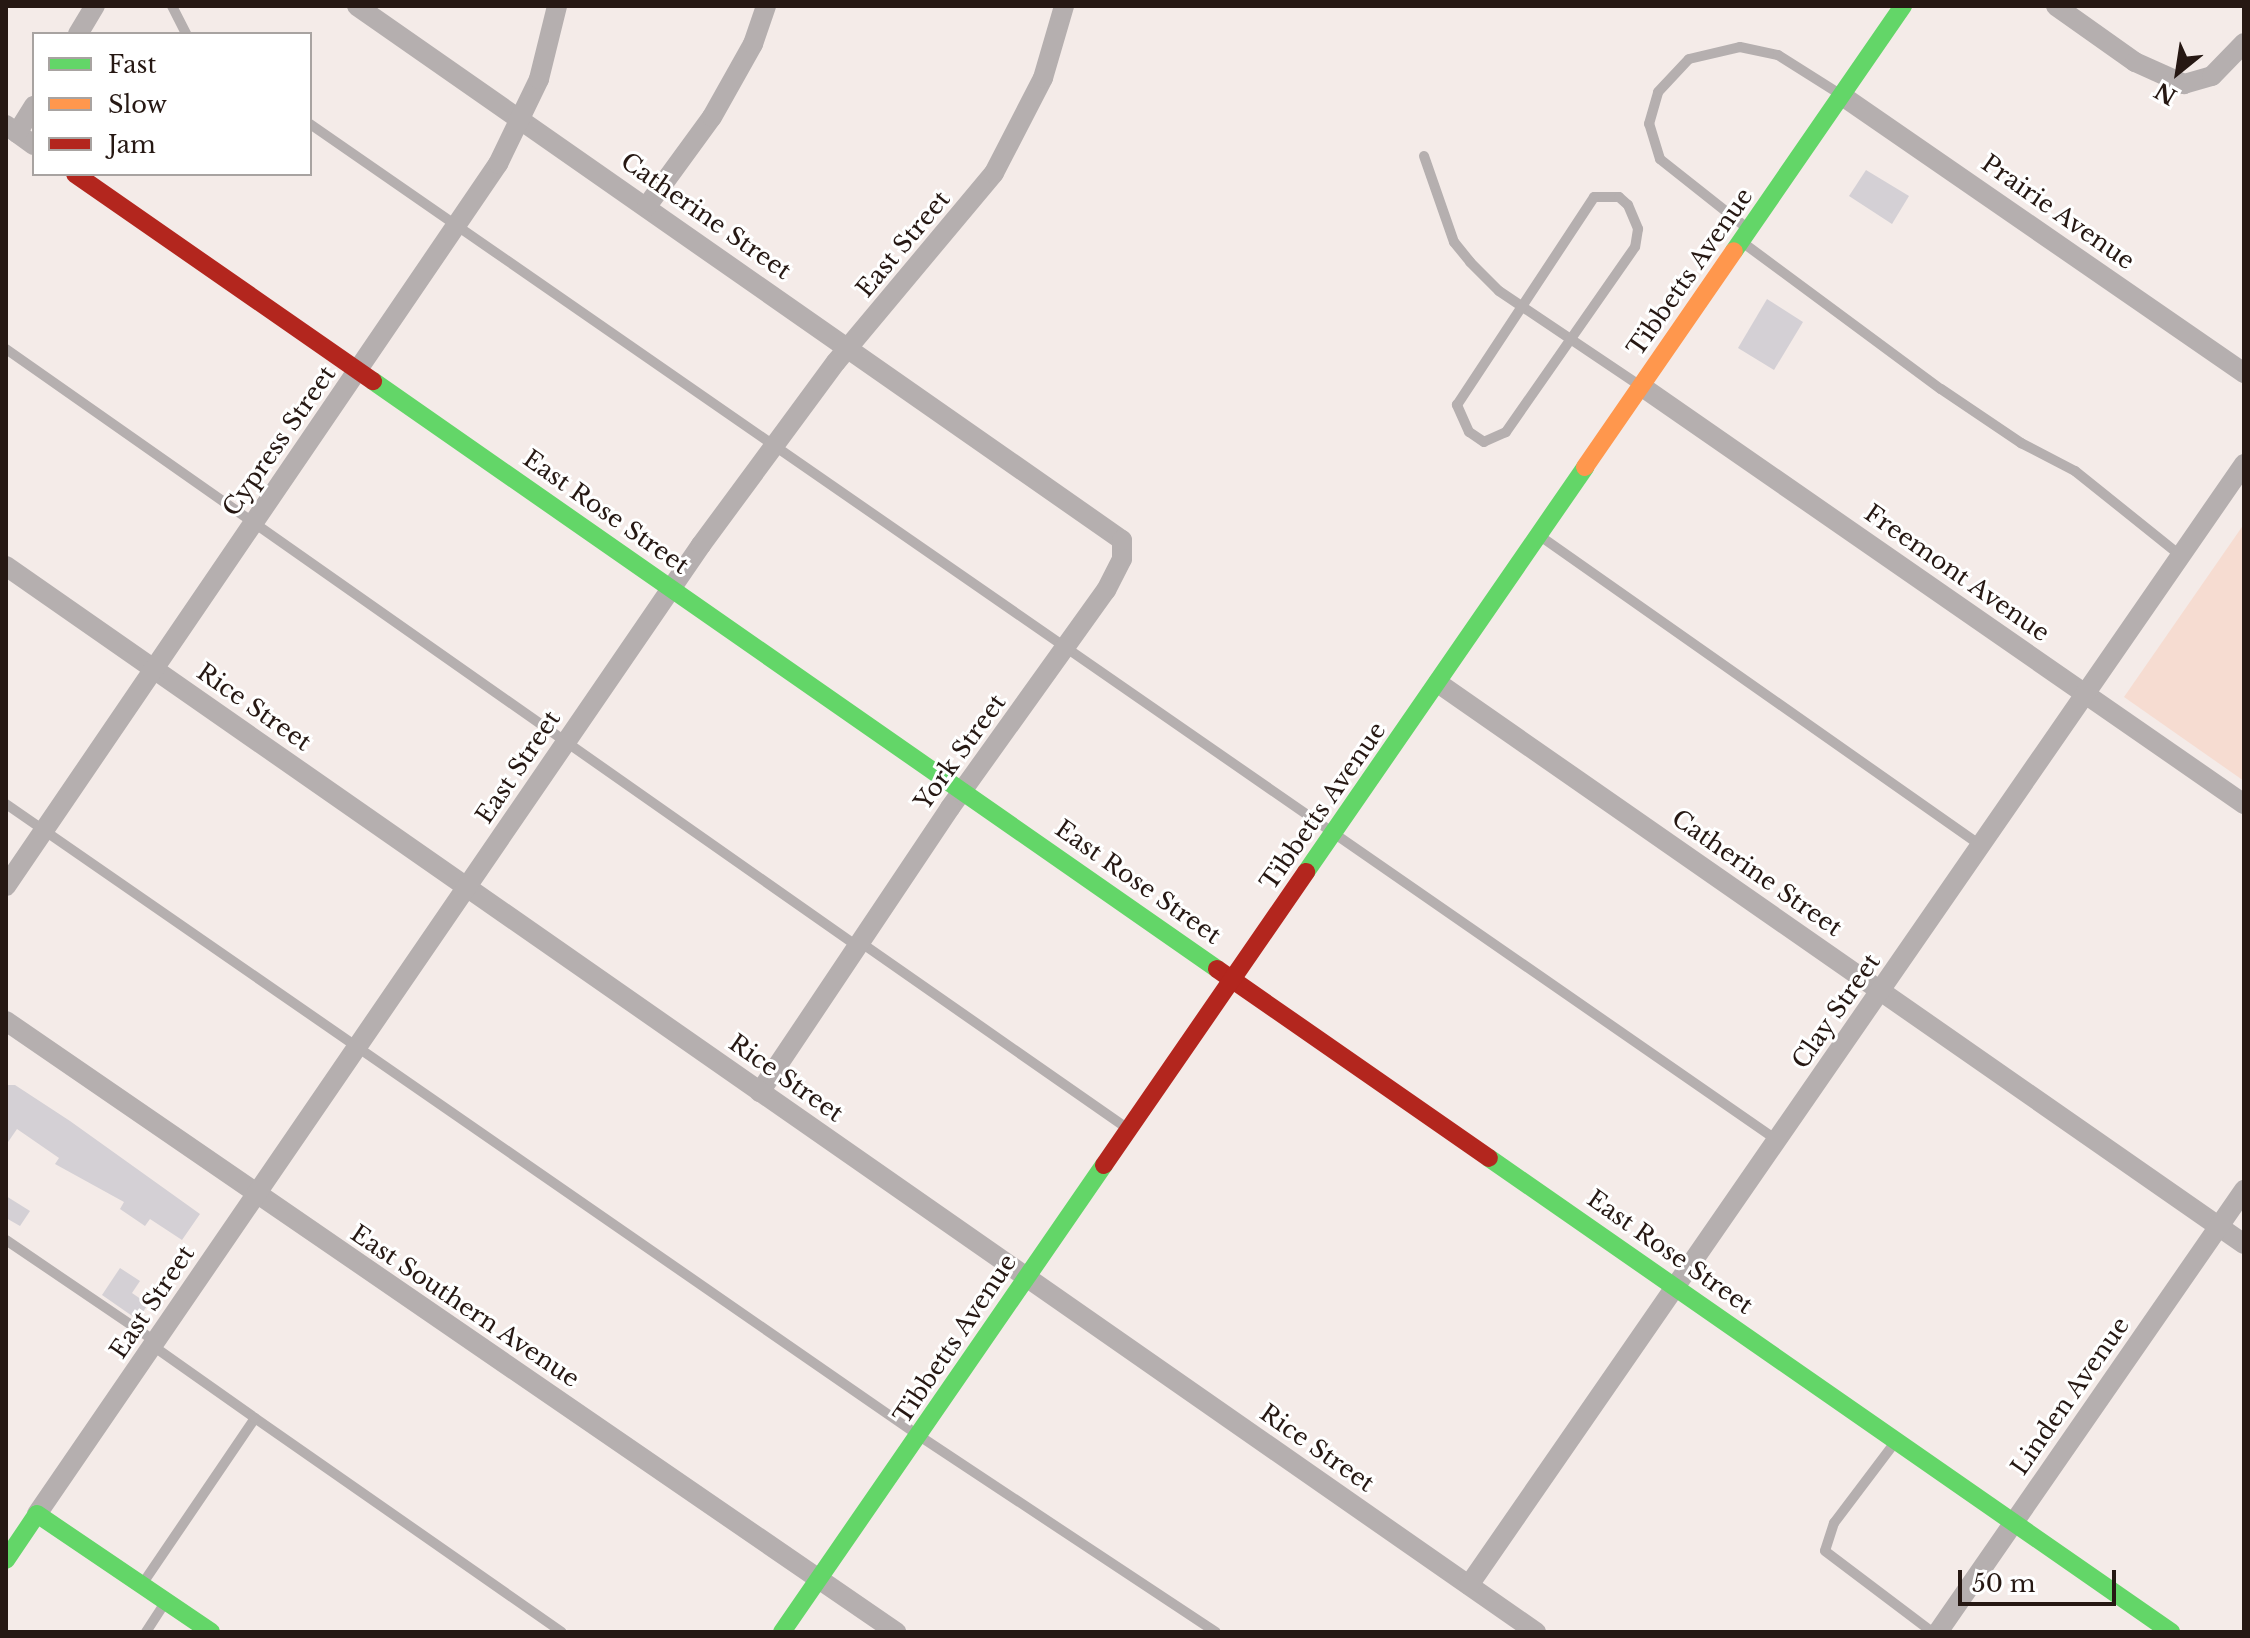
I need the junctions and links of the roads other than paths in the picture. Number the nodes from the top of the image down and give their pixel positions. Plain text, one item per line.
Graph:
1 (95, 6) edge
2 (172, 6) edge
3 (357, 6) edge
4 (557, 6) edge
5 (766, 6) edge
6 (1064, 6) edge
7 (1903, 6) edge
8 (2056, 6) edge
9 (79, 32) edge
10 (185, 32) edge
11 (2244, 43) edge
12 (1841, 95) junction
13 (32, 110) edge
14 (523, 120) junction
15 (312, 125) edge
16 (19, 135) edge
17 (1424, 156) dead end
18 (78, 176) edge
19 (647, 206) junction
20 (457, 226) junction
21 (1745, 235) junction
22 (1522, 307) junction
23 (1571, 341) junction
24 (850, 346) junction
25 (6, 349) edge
26 (358, 372) junction
27 (2244, 373) edge
28 (1641, 386) junction
29 (774, 443) junction
30 (2244, 464) edge
31 (1026, 468) joint
32 (254, 522) junction
33 (1539, 535) junction
34 (2180, 555) junction
35 (6, 566) edge
36 (671, 589) junction
37 (1067, 647) junction
38 (153, 669) junction
39 (1438, 683) junction
40 (2085, 693) junction
41 (568, 740) junction
42 (963, 792) junction
43 (6, 804) edge
44 (2244, 804) edge
45 (44, 829) junction
46 (1333, 834) junction
47 (1980, 845) junction
48 (6, 886) edge
49 (467, 888) junction
50 (859, 944) junction
51 (1232, 979) junction
52 (1881, 991) junction
53 (6, 1021) edge
54 (360, 1046) junction
55 (760, 1092) junction
56 (1128, 1129) junction
57 (1778, 1141) junction
58 (2244, 1190) edge
59 (257, 1194) junction
60 (2218, 1226) junction
61 (6, 1240) edge
62 (2244, 1244) edge
63 (1026, 1277) junction
64 (1676, 1288) junction
65 (154, 1344) junction
66 (255, 1418) junction
67 (918, 1435) junction
68 (1896, 1441) junction
69 (37, 1514) junction
70 (2014, 1523) junction
71 (6, 1560) edge
72 (818, 1580) junction
73 (142, 1585) junction
74 (1469, 1585) junction
75 (166, 1601) junction
76 (146, 1632) edge
77 (211, 1632) edge
78 (562, 1632) edge
79 (782, 1632) edge
80 (896, 1632) edge
81 (1216, 1632) edge
82 (1536, 1632) edge
83 (1932, 1632) edge
84 (1938, 1632) edge
85 (2171, 1632) edge

1 - 9 street
2 - 10 lane
3 - 14 street, Catherine Street
4 - 14 street, Cypress Street
5 - 19 street
6 - 24 street, East Street
7 - 12 street, Tibbetts Avenue
8 - 11 street
12 - 21 street, Tibbetts Avenue
12 - 21 lane
12 - 27 street, Prairie Avenue
13 - 16 street
14 - 19 street, Catherine Street
14 - 20 street, Cypress Street
15 - 20 lane
17 - 22 lane
18 - 26 street, East Rose Street
19 - 24 street, Catherine Street
20 - 26 street, Cypress Street
20 - 29 lane
21 - 28 street, Tibbetts Avenue
21 - 34 lane
22 - 23 lane
22 - 23 lane
22 - 23 lane
23 - 28 lane
24 - 29 street, East Street
24 - 31 street, Catherine Street
25 - 32 lane
26 - 32 street, Cypress Street
26 - 36 street, East Rose Street
28 - 33 street, Tibbetts Avenue
28 - 40 street, Freemont Avenue
29 - 36 street, East Street
29 - 37 lane
30 - 34 street, Clay Street
31 - 37 street, York Street
32 - 38 street, Cypress Street
32 - 41 lane
33 - 39 street, Tibbetts Avenue
33 - 47 lane
34 - 40 street, Clay Street
35 - 38 street, Rice Street
36 - 41 street, East Street
36 - 42 street, East Rose Street
37 - 42 street, York Street
37 - 46 lane
38 - 45 street, Cypress Street
38 - 49 street, Rice Street
39 - 46 street, Tibbetts Avenue
39 - 52 street, Catherine Street
40 - 44 street, Freemont Avenue
40 - 47 street, Clay Street
41 - 49 street, East Street
41 - 50 lane
42 - 50 street, York Street
42 - 51 street, East Rose Street
43 - 45 lane
45 - 48 street, Cypress Street
45 - 54 lane
46 - 51 street, Tibbetts Avenue
46 - 57 lane
47 - 52 street, Clay Street
49 - 54 street, East Street
49 - 55 street, Rice Street
50 - 55 street, York Street
50 - 56 lane
51 - 56 street, Tibbetts Avenue
51 - 64 street, East Rose Street
52 - 57 street, Clay Street
52 - 60 street, Catherine Street
53 - 59 street, East Southern Avenue
54 - 59 street, East Street
54 - 67 lane
55 - 63 street, Rice Street
56 - 63 street, Tibbetts Avenue
57 - 64 street, Clay Street
58 - 60 street, Linden Avenue
59 - 65 street, East Street
59 - 72 street, East Southern Avenue
60 - 62 street, Catherine Street
60 - 70 street, Linden Avenue
61 - 65 lane
63 - 67 street, Tibbetts Avenue
63 - 74 street, Rice Street
64 - 68 street, East Rose Street
64 - 74 street, Clay Street
65 - 66 lane
65 - 69 street, East Street
66 - 73 lane
66 - 78 lane
67 - 72 street, Tibbetts Avenue
67 - 81 lane
68 - 70 street, East Rose Street
68 - 83 lane
69 - 71 street, East Street
69 - 73 street
70 - 84 street, Linden Avenue
70 - 85 street, East Rose Street
72 - 79 street, Tibbetts Avenue
72 - 80 street, East Southern Avenue
73 - 75 street
74 - 82 street, Rice Street
75 - 76 lane
75 - 77 street

